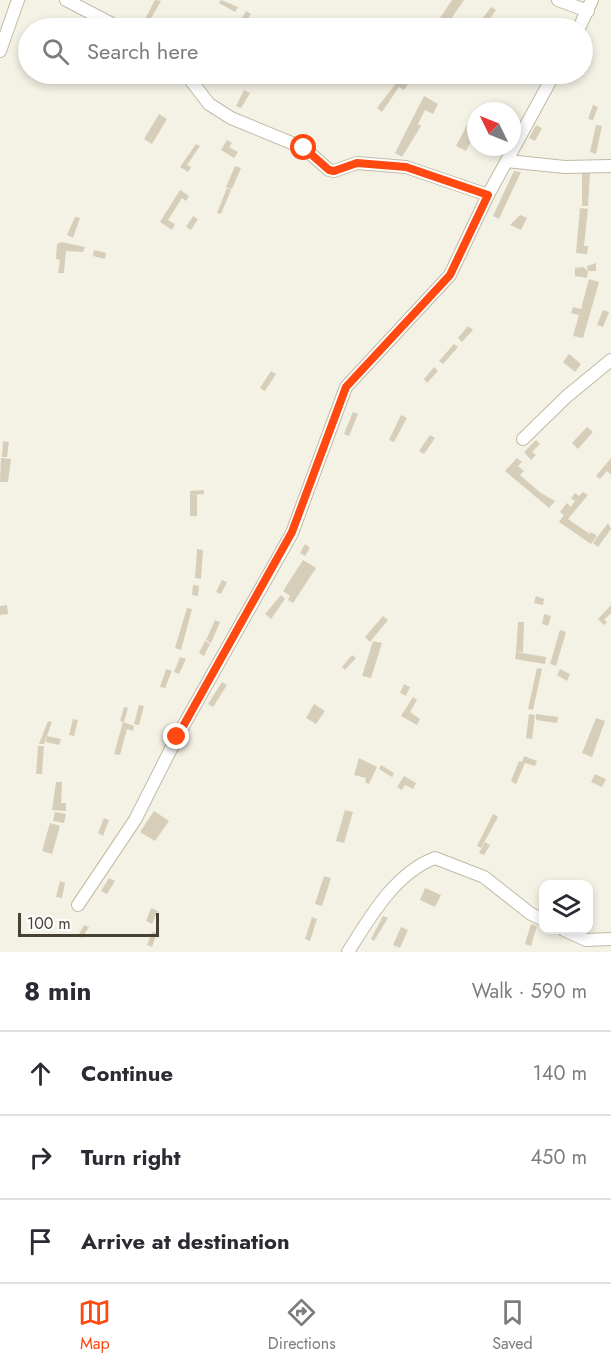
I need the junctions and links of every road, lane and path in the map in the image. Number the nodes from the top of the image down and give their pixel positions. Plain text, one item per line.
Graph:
1 (18, 0) edge
2 (66, 0) edge
3 (558, 0) edge
4 (590, 6) edge
5 (101, 18) edge
6 (0, 51) edge
7 (194, 84) edge
8 (549, 84) edge
9 (507, 161) junction
10 (611, 165) edge
11 (488, 195) junction
12 (611, 360) edge
13 (523, 439) dead end
14 (78, 905) dead end
15 (539, 918) edge
16 (573, 934) edge
17 (611, 939) edge
18 (348, 952) edge

1 - 6 street
2 - 5 street
3 - 4 street
7 - 11 street
8 - 9 street
9 - 10 street
9 - 11 street
11 - 14 street
12 - 13 street
15 - 18 street
16 - 17 street

